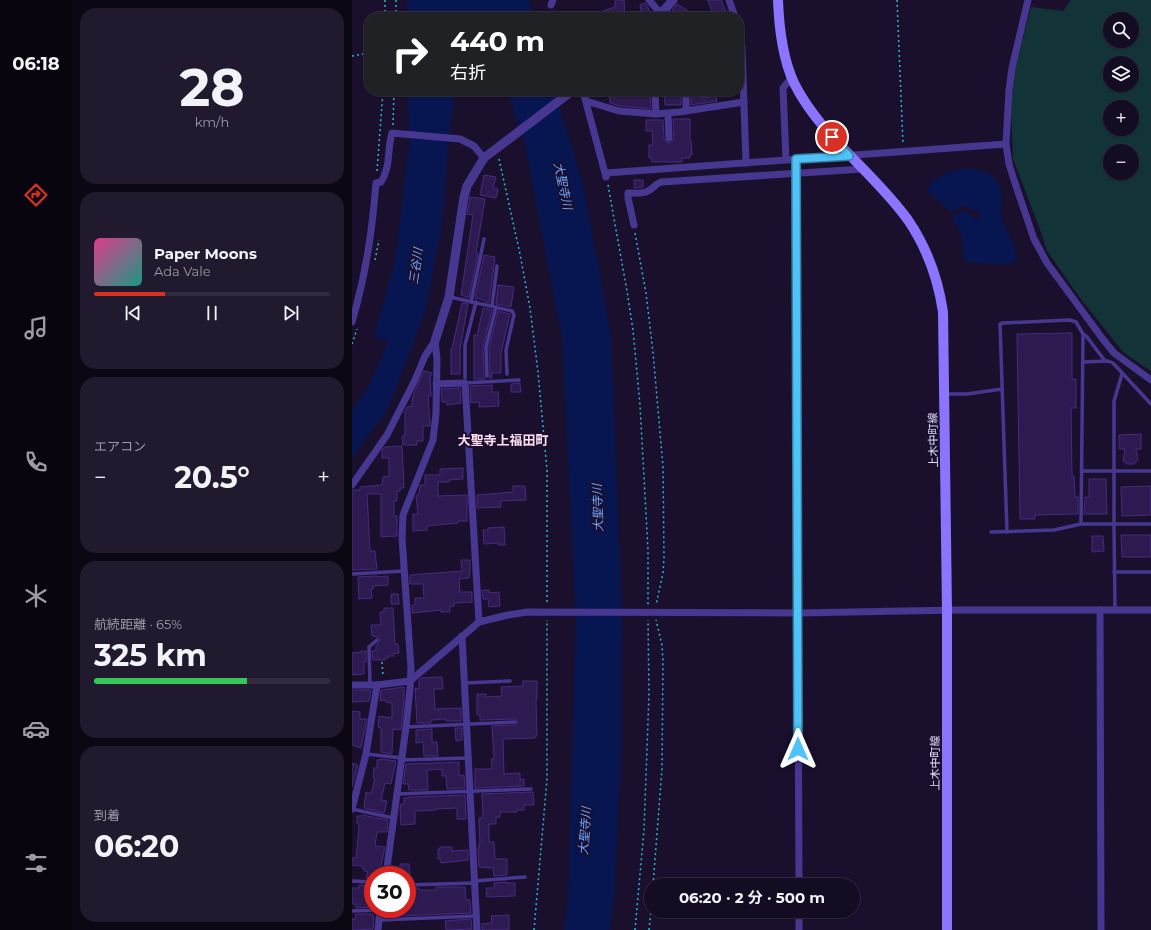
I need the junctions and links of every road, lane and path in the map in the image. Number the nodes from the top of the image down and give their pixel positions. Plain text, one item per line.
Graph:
1 (385, 0) edge
2 (396, 0) edge
3 (649, 0) edge
4 (673, 0) edge
5 (729, 0) edge
6 (778, 0) edge
7 (897, 0) edge
8 (1028, 0) edge
9 (385, 12) edge
10 (396, 12) edge
11 (659, 12) edge
12 (663, 12) edge
13 (733, 12) edge
14 (364, 54) edge
15 (352, 56) edge
16 (792, 77) junction
17 (382, 96) edge
18 (394, 96) edge
19 (566, 96) edge
20 (584, 96) edge
21 (655, 96) edge
22 (686, 96) edge
23 (744, 96) edge
24 (586, 101) junction
25 (744, 102) junction
26 (686, 110) junction
27 (656, 114) junction
28 (668, 114) junction
29 (392, 133) junction
30 (669, 138) dead end
31 (1006, 144) junction
32 (498, 148) junction
33 (903, 152) junction
34 (849, 156) junction
35 (484, 158) junction
36 (796, 159) junction
37 (786, 160) junction
38 (746, 163) junction
39 (863, 169) junction
40 (796, 174) junction
41 (606, 175) junction
42 (376, 183) junction
43 (634, 225) joint
44 (484, 239) dead end
45 (497, 266) dead end
46 (449, 297) junction
47 (473, 302) junction
48 (494, 307) junction
49 (352, 322) edge
50 (1082, 334) junction
51 (435, 341) junction
52 (1105, 361) junction
53 (1083, 362) junction
54 (507, 374) dead end
55 (1122, 374) junction
56 (487, 376) dead end
57 (465, 380) junction
58 (519, 380) dead end
59 (1151, 380) edge
60 (436, 384) junction
61 (1002, 389) junction
62 (944, 394) junction
63 (1151, 404) edge
64 (1114, 471) junction
65 (1151, 471) edge
66 (1082, 472) junction
67 (352, 485) edge
68 (1081, 524) junction
69 (1151, 524) edge
70 (1114, 525) junction
71 (991, 532) dead end
72 (1006, 532) junction
73 (404, 571) junction
74 (1114, 572) junction
75 (1151, 572) edge
76 (352, 574) edge
77 (947, 610) junction
78 (1100, 610) junction
79 (1115, 610) junction
80 (1151, 610) edge
81 (551, 612) junction
82 (651, 612) junction
83 (798, 613) junction
84 (479, 622) junction
85 (462, 636) junction
86 (377, 640) dead end
87 (382, 662) dead end
88 (410, 681) junction
89 (510, 681) dead end
90 (464, 683) junction
91 (377, 684) junction
92 (352, 685) edge
93 (514, 722) dead end
94 (466, 724) junction
95 (406, 727) junction
96 (366, 754) junction
97 (468, 758) junction
98 (402, 759) junction
99 (531, 789) dead end
100 (470, 791) junction
101 (396, 794) junction
102 (352, 809) edge
103 (393, 818) junction
104 (387, 866) edge
105 (525, 877) dead end
106 (654, 878) edge
107 (799, 878) edge
108 (352, 881) edge
109 (364, 882) edge
110 (474, 882) junction
111 (416, 884) edge
112 (352, 911) edge
113 (364, 911) edge
114 (476, 916) junction
115 (651, 918) edge
116 (799, 918) edge
117 (379, 920) joint
118 (378, 930) edge
119 (477, 930) edge
120 (534, 930) edge
121 (635, 930) edge
122 (650, 930) edge
123 (799, 930) edge
124 (947, 930) edge
125 (1101, 930) edge

1 - 9 path
2 - 10 path
3 - 11 street
4 - 12 street
5 - 13 street
6 - 16 main road, 上木中町線
7 - 33 path
8 - 31 street
14 - 15 path
16 - 34 main road, 上木中町線
16 - 37 street
17 - 42 path
18 - 29 path
19 - 32 street
20 - 24 street
21 - 27 street
22 - 26 street
23 - 25 street
24 - 27 street
24 - 41 street
25 - 26 street
25 - 38 street
26 - 28 street
27 - 28 street
28 - 30 street
29 - 35 street
29 - 42 street
31 - 33 street
31 - 59 street
32 - 35 street
32 - 81 path
33 - 34 street
34 - 36 street
34 - 39 main road, 上木中町線
35 - 46 street
36 - 37 street
36 - 40 street
37 - 38 street
38 - 41 street
39 - 40 street
39 - 62 main road, 上木中町線
40 - 43 street
40 - 83 street
41 - 82 path
42 - 49 street
43 - 82 path
44 - 47 lane
45 - 48 lane
46 - 47 lane
46 - 51 street
47 - 48 lane
47 - 57 lane
48 - 54 lane
48 - 56 lane
50 - 52 lane
50 - 53 lane
50 - 61 lane
51 - 60 street
51 - 67 street
52 - 53 lane
52 - 55 lane
53 - 66 lane
55 - 63 lane
55 - 64 lane
57 - 58 lane
57 - 60 street
57 - 84 street
60 - 73 street
61 - 62 lane
61 - 72 lane
62 - 77 main road, 上木中町線
64 - 65 lane
64 - 66 lane
64 - 70 lane
66 - 68 lane
68 - 70 lane
68 - 72 lane
69 - 70 lane
70 - 74 lane
71 - 72 lane
73 - 76 lane
73 - 88 street
74 - 75 lane
74 - 79 lane
77 - 78 street
77 - 83 street
77 - 124 main road, 上木中町線
78 - 79 street
78 - 125 street
79 - 80 street
81 - 82 street
81 - 84 street
81 - 120 path
82 - 83 street
82 - 106 path
82 - 121 path
83 - 107 street
84 - 85 street
85 - 88 street
85 - 90 street
86 - 91 lane
87 - 91 path
88 - 91 street
88 - 95 street
89 - 90 lane
90 - 94 street
91 - 92 street
91 - 96 street
93 - 94 lane
94 - 95 lane
94 - 97 street
95 - 98 street
96 - 98 lane
96 - 102 street
97 - 98 lane
97 - 100 street
98 - 101 street
99 - 100 lane
100 - 101 lane
100 - 110 street
101 - 103 street
102 - 103 lane
103 - 104 street
105 - 110 lane
108 - 109 lane
110 - 111 lane
110 - 114 street
112 - 113 lane
114 - 117 lane
114 - 119 street
115 - 122 path
116 - 123 street
117 - 118 street

